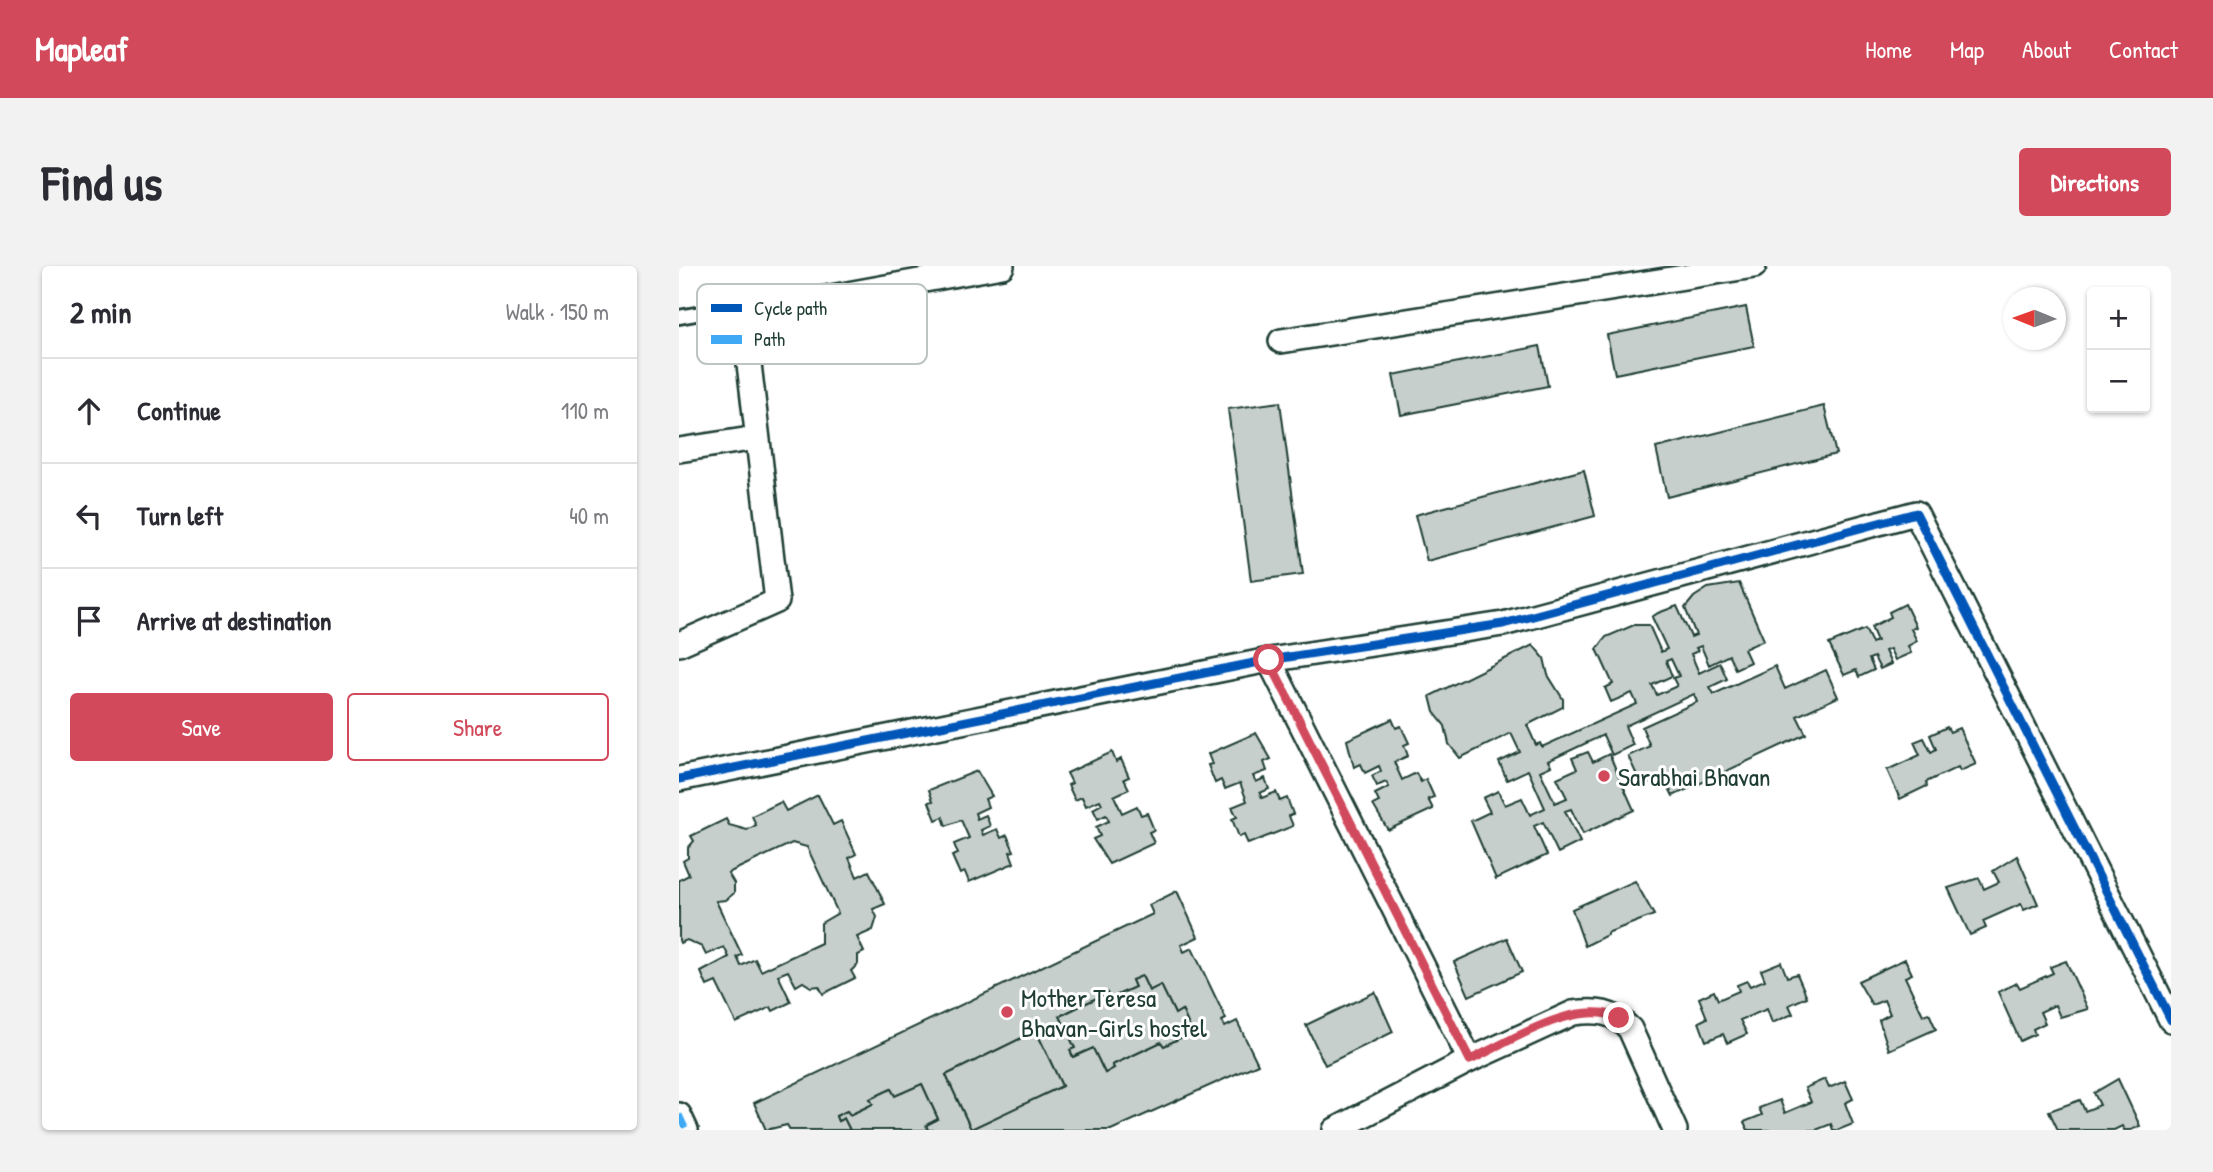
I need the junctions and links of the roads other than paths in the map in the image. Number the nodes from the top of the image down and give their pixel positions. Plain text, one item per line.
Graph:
1 (1002, 266) edge
2 (1754, 266) edge
3 (934, 273) edge
4 (881, 284) edge
5 (697, 314) edge
6 (679, 317) edge
7 (1281, 341) dead end
8 (749, 364) edge
9 (757, 438) junction
10 (679, 450) edge
11 (679, 644) edge
12 (1269, 660) junction
13 (679, 779) edge
14 (2171, 1020) edge
15 (1470, 1060) junction
16 (679, 1115) edge
17 (686, 1130) edge
18 (1335, 1130) edge
19 (1675, 1130) edge

1 - 3 street
2 - 7 street
3 - 4 street
5 - 6 lane
8 - 9 street
9 - 10 street
9 - 11 street
12 - 13 street
12 - 14 street
12 - 15 street
15 - 18 street
15 - 19 street
16 - 17 street

